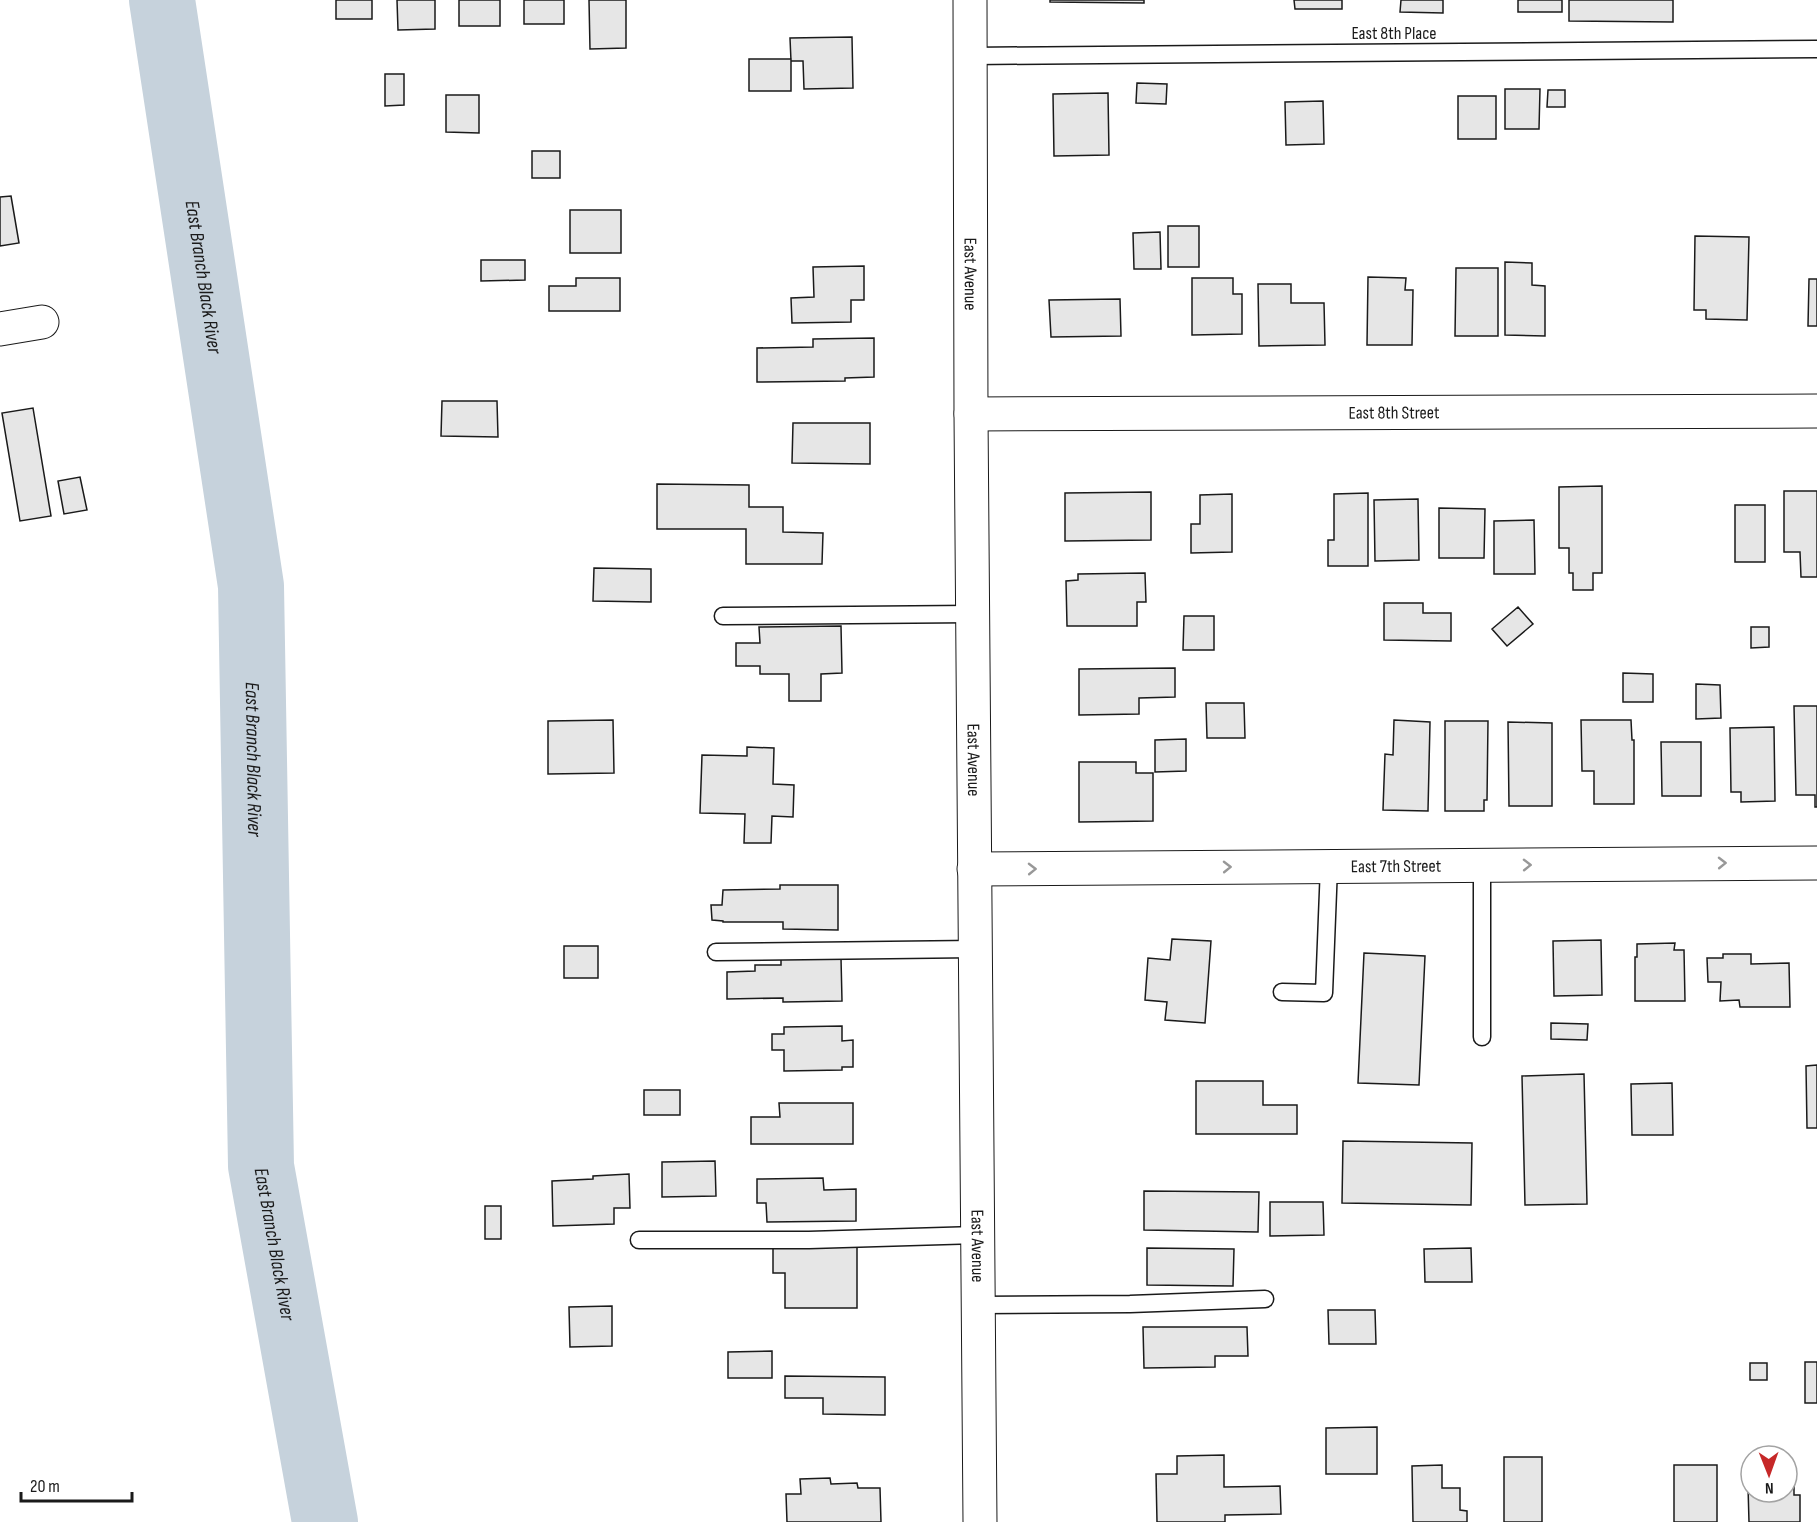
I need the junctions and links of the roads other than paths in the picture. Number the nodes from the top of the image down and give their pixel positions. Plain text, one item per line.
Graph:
1 (970, 0) edge
2 (1817, 49) edge
3 (971, 56) junction
4 (42, 322) dead end
5 (0, 328) edge
6 (1817, 411) edge
7 (971, 414) junction
8 (973, 614) junction
9 (723, 616) dead end
10 (1817, 862) edge
11 (1329, 866) junction
12 (1482, 866) junction
13 (974, 869) junction
14 (975, 949) junction
15 (716, 952) dead end
16 (1282, 992) dead end
17 (1482, 1037) dead end
18 (977, 1235) junction
19 (639, 1240) dead end
20 (1265, 1299) dead end
21 (978, 1305) junction
22 (980, 1522) edge

1 - 3 street, East Avenue
2 - 3 lane, East 8th Place
3 - 7 street, East Avenue
4 - 5 street
6 - 7 street, East 8th Street
7 - 8 street, East Avenue
8 - 9 lane
8 - 13 street, East Avenue
12 -> 10 street, East 7th Street
11 - 12 street, East 7th Street
13 -> 11 street, East 7th Street
11 - 16 lane
12 - 17 lane
13 - 14 street, East Avenue
14 - 15 lane
14 - 18 street, East Avenue
18 - 19 lane
18 - 21 street, East Avenue
20 - 21 lane
21 - 22 street, East Avenue

